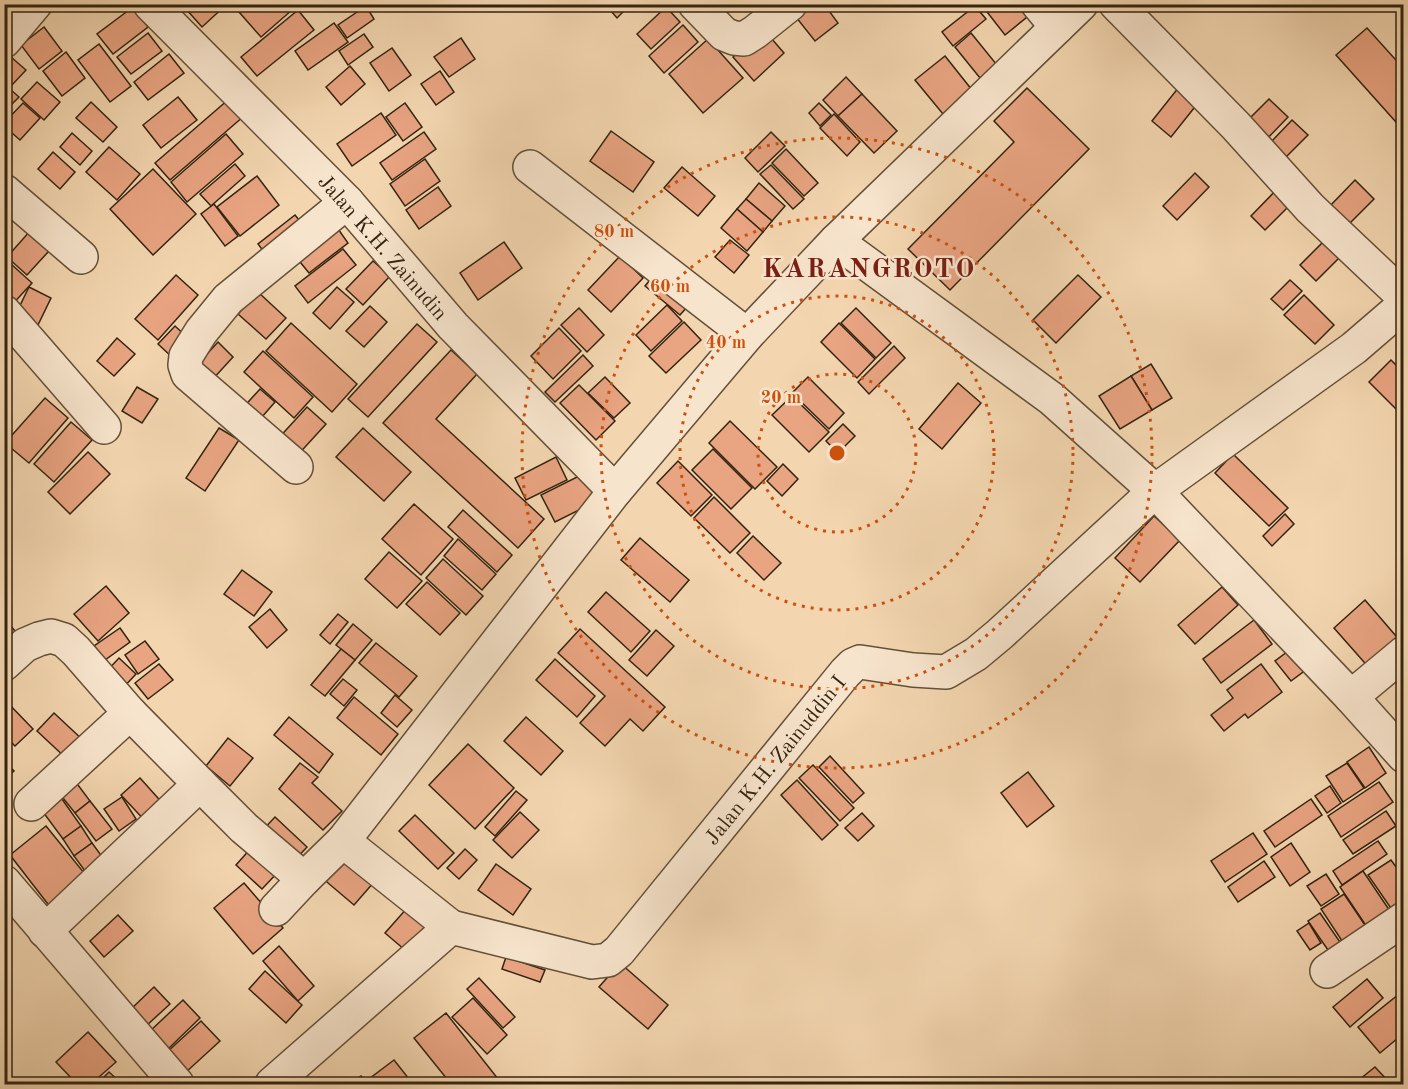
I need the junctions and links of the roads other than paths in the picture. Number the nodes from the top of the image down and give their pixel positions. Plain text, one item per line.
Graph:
1 (35, 4) edge
2 (150, 4) edge
3 (695, 4) edge
4 (790, 4) edge
5 (1081, 4) edge
6 (1116, 4) edge
7 (1048, 16) edge
8 (4, 40) edge
9 (530, 167) dead end
10 (4, 191) edge
11 (347, 202) junction
12 (836, 241) junction
13 (81, 257) dead end
14 (1404, 297) edge
15 (1404, 305) edge
16 (4, 312) edge
17 (747, 334) junction
18 (104, 428) dead end
19 (296, 467) dead end
20 (615, 490) junction
21 (1155, 491) junction
22 (1404, 653) edge
23 (4, 664) edge
24 (1351, 697) junction
25 (130, 713) junction
26 (1404, 756) edge
27 (200, 784) junction
28 (31, 804) dead end
29 (343, 841) junction
30 (304, 879) junction
31 (4, 882) edge
32 (276, 909) dead end
33 (1404, 919) edge
34 (451, 927) junction
35 (45, 931) junction
36 (1327, 971) dead end
37 (177, 1084) edge
38 (272, 1084) edge

1 - 8 street
2 - 11 street, Jalan K.H. Zainudin
3 - 4 street
5 - 7 street
6 - 14 street
7 - 12 street
9 - 17 street
10 - 13 street
11 - 19 street
11 - 20 street, Jalan K.H. Zainudin
12 - 17 street
12 - 21 street
15 - 21 street
16 - 18 street
17 - 20 street
20 - 29 street
21 - 24 street
21 - 34 street, Jalan K.H. Zainuddin I
22 - 24 street
23 - 25 street
24 - 26 street
25 - 27 street
25 - 28 street
27 - 30 street
27 - 35 street
29 - 30 street
29 - 34 street
30 - 32 street
31 - 35 street
33 - 36 street
34 - 38 street
35 - 37 street

